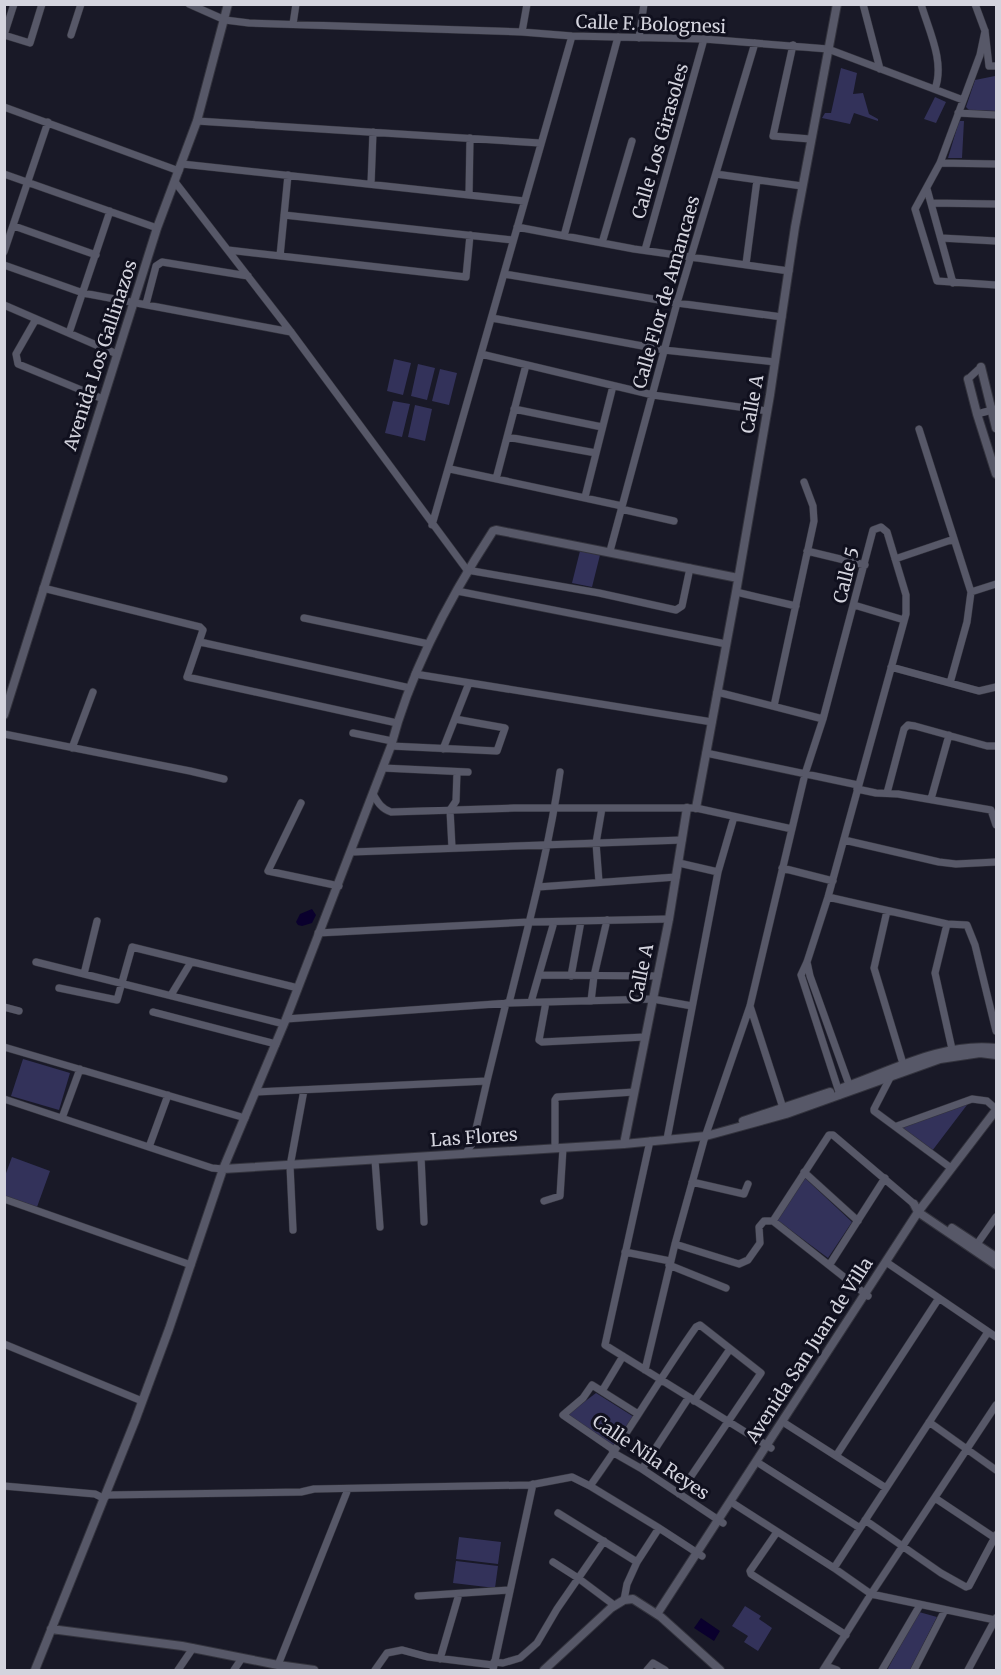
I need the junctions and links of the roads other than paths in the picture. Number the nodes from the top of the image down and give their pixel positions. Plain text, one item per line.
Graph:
1 (14, 4) edge
2 (42, 4) edge
3 (81, 4) edge
4 (189, 4) edge
5 (228, 4) edge
6 (296, 4) edge
7 (527, 4) edge
8 (644, 4) edge
9 (837, 4) edge
10 (863, 4) edge
11 (921, 4) edge
12 (975, 4) edge
13 (225, 20) junction
14 (293, 24) junction
15 (985, 31) junction
16 (522, 32) junction
17 (4, 35) edge
18 (71, 35) dead end
19 (572, 36) junction
20 (618, 37) junction
21 (639, 38) junction
22 (704, 39) junction
23 (755, 43) junction
24 (794, 45) junction
25 (828, 49) junction
26 (996, 66) edge
27 (880, 69) junction
28 (935, 90) junction
29 (963, 100) junction
30 (4, 107) edge
31 (958, 114) junction
32 (996, 115) edge
33 (197, 121) junction
34 (48, 122) junction
35 (373, 132) junction
36 (470, 138) junction
37 (810, 139) junction
38 (632, 141) dead end
39 (540, 143) junction
40 (940, 163) junction
41 (996, 164) edge
42 (180, 167) junction
43 (4, 174) edge
44 (716, 174) junction
45 (288, 175) junction
46 (757, 180) junction
47 (29, 182) junction
48 (175, 182) junction
49 (371, 184) junction
50 (802, 186) junction
51 (927, 189) junction
52 (469, 195) junction
53 (524, 201) junction
54 (931, 203) junction
55 (996, 204) edge
56 (110, 211) junction
57 (284, 215) junction
58 (14, 226) junction
59 (517, 227) junction
60 (157, 228) junction
61 (471, 236) junction
62 (564, 236) junction
63 (941, 238) junction
64 (513, 240) junction
65 (996, 241) edge
66 (602, 243) junction
67 (228, 250) junction
68 (645, 250) junction
69 (4, 252) edge
70 (96, 255) junction
71 (280, 256) junction
72 (691, 256) junction
73 (746, 264) junction
74 (4, 265) edge
75 (789, 271) junction
76 (504, 274) junction
77 (248, 276) junction
78 (953, 283) junction
79 (996, 285) edge
80 (83, 293) junction
81 (134, 302) junction
82 (677, 303) junction
83 (146, 304) junction
84 (4, 305) edge
85 (782, 317) junction
86 (492, 318) junction
87 (36, 319) junction
88 (291, 332) junction
89 (69, 333) junction
90 (664, 350) junction
91 (117, 354) junction
92 (481, 354) junction
93 (775, 362) junction
94 (526, 365) junction
95 (981, 367) joint
96 (968, 379) joint
97 (613, 386) junction
98 (653, 395) junction
99 (103, 399) junction
100 (996, 399) edge
101 (514, 409) junction
102 (994, 410) edge
103 (767, 411) junction
104 (977, 414) junction
105 (602, 427) junction
106 (996, 428) edge
107 (919, 429) dead end
108 (507, 437) junction
109 (596, 453) junction
110 (450, 469) junction
111 (996, 474) edge
112 (496, 478) junction
113 (804, 482) dead end
114 (585, 497) junction
115 (622, 507) junction
116 (674, 521) dead end
117 (432, 525) junction
118 (954, 539) junction
119 (610, 551) junction
120 (807, 551) junction
121 (895, 559) junction
122 (865, 565) junction
123 (690, 568) junction
124 (467, 570) junction
125 (738, 578) junction
126 (996, 584) edge
127 (43, 588) junction
128 (456, 591) junction
129 (736, 592) junction
130 (971, 592) junction
131 (854, 604) junction
132 (796, 606) junction
133 (304, 618) dead end
134 (904, 620) junction
135 (200, 642) junction
136 (429, 644) junction
137 (726, 644) junction
138 (891, 667) junction
139 (416, 674) junction
140 (469, 683) junction
141 (950, 683) junction
142 (996, 687) edge
143 (410, 688) junction
144 (93, 692) dead end
145 (717, 693) junction
146 (774, 706) junction
147 (4, 715) edge
148 (455, 719) junction
149 (823, 719) junction
150 (712, 722) junction
151 (397, 723) junction
152 (353, 733) dead end
153 (4, 734) edge
154 (949, 735) junction
155 (392, 744) junction
156 (72, 748) junction
157 (443, 749) junction
158 (996, 749) edge
159 (706, 753) junction
160 (383, 768) junction
161 (457, 772) junction
162 (468, 772) dead end
163 (560, 772) dead end
164 (805, 774) junction
165 (224, 779) dead end
166 (858, 787) junction
167 (887, 793) junction
168 (373, 794) junction
169 (931, 799) junction
170 (301, 802) dead end
171 (555, 808) junction
172 (602, 808) junction
173 (691, 808) junction
174 (994, 809) edge
175 (450, 810) junction
176 (734, 817) junction
177 (996, 825) edge
178 (792, 829) junction
179 (682, 840) junction
180 (843, 840) junction
181 (596, 843) junction
182 (548, 844) junction
183 (452, 848) junction
184 (352, 852) junction
185 (996, 862) edge
186 (679, 863) junction
187 (782, 868) junction
188 (718, 872) junction
189 (676, 877) junction
190 (832, 881) junction
191 (599, 882) junction
192 (339, 886) junction
193 (538, 887) junction
194 (828, 897) junction
195 (887, 911) junction
196 (669, 919) junction
197 (607, 920) junction
198 (97, 921) dead end
199 (581, 921) junction
200 (529, 922) junction
201 (554, 922) junction
202 (947, 924) junction
203 (318, 933) junction
204 (36, 962) dead end
205 (191, 962) junction
206 (807, 962) junction
207 (84, 974) junction
208 (539, 975) junction
209 (571, 976) junction
210 (594, 976) junction
211 (658, 976) junction
212 (122, 983) junction
213 (59, 988) dead end
214 (298, 988) junction
215 (171, 995) junction
216 (653, 999) junction
217 (591, 1000) junction
218 (531, 1002) junction
219 (546, 1002) junction
220 (508, 1003) junction
221 (693, 1006) junction
222 (750, 1006) junction
223 (4, 1007) edge
224 (19, 1011) dead end
225 (153, 1012) dead end
226 (285, 1021) junction
227 (996, 1031) edge
228 (645, 1037) junction
229 (276, 1044) junction
230 (4, 1047) edge
231 (996, 1048) edge
232 (952, 1049) junction
233 (996, 1055) edge
234 (80, 1069) junction
235 (905, 1069) junction
236 (891, 1078) junction
237 (487, 1081) junction
238 (850, 1089) junction
239 (304, 1090) junction
240 (256, 1092) junction
241 (634, 1092) junction
242 (839, 1093) junction
243 (168, 1095) junction
244 (4, 1099) edge
245 (783, 1108) junction
246 (996, 1109) edge
247 (996, 1117) edge
248 (62, 1118) junction
249 (245, 1118) junction
250 (897, 1126) junction
251 (726, 1130) junction
252 (706, 1136) junction
253 (667, 1139) junction
254 (650, 1141) junction
255 (624, 1144) junction
256 (149, 1147) junction
257 (559, 1148) junction
258 (466, 1154) junction
259 (421, 1156) junction
260 (375, 1160) junction
261 (290, 1166) junction
262 (951, 1168) junction
263 (223, 1169) junction
264 (804, 1172) junction
265 (885, 1178) junction
266 (692, 1182) junction
267 (748, 1184) dead end
268 (4, 1199) edge
269 (544, 1200) dead end
270 (920, 1210) junction
271 (996, 1216) edge
272 (773, 1221) junction
273 (858, 1221) junction
274 (424, 1222) dead end
275 (380, 1227) dead end
276 (293, 1230) dead end
277 (675, 1244) junction
278 (975, 1247) junction
279 (626, 1252) junction
280 (996, 1257) edge
281 (670, 1263) junction
282 (190, 1264) junction
283 (830, 1264) junction
284 (889, 1264) junction
285 (996, 1264) edge
286 (726, 1288) dead end
287 (867, 1294) junction
288 (939, 1298) junction
289 (988, 1332) junction
290 (996, 1337) edge
291 (4, 1344) edge
292 (730, 1349) junction
293 (623, 1356) junction
294 (645, 1370) junction
295 (660, 1379) junction
296 (602, 1391) junction
297 (692, 1399) junction
298 (142, 1401) junction
299 (996, 1405) edge
300 (638, 1414) junction
301 (728, 1421) junction
302 (929, 1422) junction
303 (786, 1424) junction
304 (769, 1447) junction
305 (968, 1449) junction
306 (614, 1453) junction
307 (836, 1456) junction
308 (760, 1464) junction
309 (642, 1469) junction
310 (996, 1470) edge
311 (533, 1484) junction
312 (590, 1485) junction
313 (4, 1486) edge
314 (348, 1488) junction
315 (886, 1488) junction
316 (679, 1494) junction
317 (103, 1498) junction
318 (935, 1498) junction
319 (732, 1504) junction
320 (558, 1513) dead end
321 (865, 1520) junction
322 (721, 1522) junction
323 (660, 1528) junction
324 (860, 1528) junction
325 (777, 1532) junction
326 (996, 1537) edge
327 (604, 1541) junction
328 (903, 1546) junction
329 (699, 1554) junction
330 (553, 1562) dead end
331 (637, 1562) junction
332 (834, 1568) junction
333 (579, 1578) junction
334 (509, 1590) junction
335 (459, 1594) junction
336 (871, 1594) junction
337 (418, 1596) dead end
338 (624, 1600) junction
339 (614, 1605) junction
340 (920, 1605) junction
341 (945, 1610) junction
342 (659, 1616) junction
343 (996, 1619) edge
344 (51, 1629) junction
345 (846, 1635) junction
346 (193, 1648) junction
347 (242, 1658) junction
348 (440, 1659) junction
349 (278, 1665) junction
350 (493, 1666) edge
351 (824, 1668) edge
352 (35, 1671) edge
353 (178, 1671) edge
354 (234, 1671) edge
355 (314, 1671) edge
356 (375, 1671) edge
357 (544, 1671) edge
358 (647, 1671) edge
359 (665, 1671) edge
360 (720, 1671) edge
361 (837, 1671) edge
362 (882, 1671) edge
363 (914, 1671) edge
364 (968, 1671) edge

1 - 17 street
2 - 17 street
3 - 18 street
4 - 13 street, Calle F. Bolognesi
5 - 13 street, Avenida Los Gallinazos
6 - 14 street
7 - 16 street
8 - 21 street
9 - 25 street, Calle A
10 - 27 street
11 - 28 street
12 - 15 street
13 - 14 street, Calle F. Bolognesi
13 - 33 street, Avenida Los Gallinazos
14 - 16 street, Calle F. Bolognesi
15 - 26 street
15 - 29 street
16 - 19 street, Calle F. Bolognesi
19 - 20 street, Calle F. Bolognesi
19 - 39 street
20 - 21 street, Calle F. Bolognesi
20 - 62 street
21 - 22 street, Calle F. Bolognesi
22 - 23 street, Calle F. Bolognesi
22 - 68 street, Calle Los Girasoles
23 - 24 street, Calle F. Bolognesi
23 - 44 street, Calle Flor de Amancaes
24 - 25 street, Calle F. Bolognesi
24 - 37 street
25 - 27 street, Calle F. Bolognesi
25 - 37 street, Calle A
27 - 28 street, Calle F. Bolognesi
28 - 29 street, Calle F. Bolognesi
29 - 31 street
30 - 34 street
31 - 32 street
31 - 40 street
33 - 35 street
33 - 42 street, Avenida Los Gallinazos
34 - 42 street
34 - 47 street
35 - 36 street
35 - 49 street
36 - 39 street
36 - 52 street
37 - 50 street, Calle A
38 - 66 street
39 - 53 street
40 - 41 street
40 - 51 street
42 - 45 street
42 - 48 street, Avenida Los Gallinazos
43 - 47 street
44 - 46 street
44 - 72 street, Calle Flor de Amancaes
45 - 49 street
45 - 57 street
46 - 50 street
46 - 73 street
47 - 56 street
47 - 58 street
48 - 60 street, Avenida Los Gallinazos
48 - 67 street
49 - 52 street
50 - 75 street, Calle A
51 - 54 street
51 - 78 street
52 - 53 street
53 - 59 street
54 - 55 street
54 - 63 street
56 - 60 street
56 - 70 street
57 - 61 street
57 - 71 street
58 - 69 street
58 - 70 street
59 - 62 street
59 - 64 street
60 - 81 street, Avenida Los Gallinazos
61 - 64 street
61 - 71 street
62 - 66 street
63 - 65 street
63 - 78 street
64 - 76 street
66 - 68 street
67 - 71 street
67 - 77 street
68 - 72 street
70 - 80 street
72 - 73 street
72 - 82 street, Calle Flor de Amancaes
73 - 75 street
74 - 80 street
75 - 85 street, Calle A
76 - 82 street
76 - 86 street
77 - 83 street
77 - 88 street
78 - 79 street
80 - 81 street
80 - 89 street
81 - 83 street
81 - 91 street, Avenida Los Gallinazos
82 - 85 street
82 - 90 street, Calle Flor de Amancaes
83 - 88 street
84 - 87 street
85 - 93 street, Calle A
86 - 90 street
86 - 92 street
87 - 89 street
87 - 99 street
88 - 117 street
89 - 91 street
90 - 93 street
90 - 98 street, Calle Flor de Amancaes
91 - 99 street, Avenida Los Gallinazos
92 - 94 street
92 - 110 street
93 - 103 street, Calle A
94 - 97 street
94 - 101 street
95 - 96 street
95 - 102 street
96 - 104 street
97 - 98 street
97 - 105 street
98 - 103 street
98 - 115 street, Calle Flor de Amancaes
99 - 127 street, Avenida Los Gallinazos
100 - 102 street
101 - 105 street
101 - 108 street
102 - 104 street
102 - 106 street
103 - 125 street, Calle A
104 - 111 street
105 - 109 street
107 - 118 street
108 - 109 street
108 - 112 street
109 - 114 street
110 - 112 street
110 - 117 street
112 - 114 street
113 - 120 street
114 - 115 street
115 - 116 street
115 - 119 street, Calle Flor de Amancaes
117 - 124 street
118 - 121 street
118 - 130 street
119 - 123 street
119 - 124 street
120 - 122 street
120 - 132 street
121 - 122 street, Calle 5
121 - 134 street, Calle 5
122 - 131 street, Calle 5
123 - 124 street
123 - 125 street
124 - 128 street
125 - 129 street, Calle A
126 - 130 street
127 - 135 street
127 - 147 street, Avenida Los Gallinazos
128 - 136 street
128 - 137 street
129 - 132 street
129 - 137 street, Calle A
130 - 141 street
131 - 134 street
131 - 149 street, Calle 5
132 - 146 street
133 - 136 street
134 - 138 street, Calle 5
135 - 143 street
135 - 151 street
136 - 139 street
137 - 145 street, Calle A
138 - 141 street
138 - 166 street, Calle 5
139 - 140 street
139 - 143 street
140 - 148 street
140 - 150 street
141 - 142 street
143 - 151 street
144 - 156 street
145 - 146 street
145 - 150 street, Calle A
146 - 149 street
148 - 157 street
148 - 157 street
149 - 164 street, Calle 5
150 - 159 street, Calle A
151 - 155 street
152 - 155 street
153 - 156 street
154 - 158 street
154 - 167 street
154 - 169 street
155 - 157 street
155 - 160 street
156 - 165 street
159 - 164 street
159 - 173 street, Calle A
160 - 161 street
160 - 168 street
161 - 162 street
161 - 175 street
163 - 171 street
164 - 166 street
164 - 178 street, Calle 5
166 - 167 street
166 - 180 street, Calle 5
167 - 169 street
168 - 175 street
168 - 184 street
169 - 174 street
170 - 192 street
171 - 172 street
171 - 175 street
171 - 182 street
172 - 173 street
172 - 181 street
173 - 176 street
173 - 179 street, Calle A
174 - 177 street
175 - 183 street
176 - 178 street
176 - 188 street
178 - 187 street, Calle 5
179 - 181 street
179 - 186 street, Calle A
180 - 185 street
180 - 190 street, Calle 5
181 - 182 street
181 - 191 street
182 - 183 street
182 - 193 street
183 - 184 street
184 - 192 street
186 - 188 street
186 - 189 street, Calle A
187 - 190 street
187 - 222 street, Calle 5
188 - 221 street
189 - 191 street
189 - 196 street, Calle A
190 - 194 street, Calle 5
191 - 193 street
192 - 203 street
193 - 200 street
194 - 195 street
194 - 206 street, Calle 5
195 - 202 street
195 - 235 street
196 - 197 street
196 - 211 street, Calle A
197 - 199 street
197 - 210 street
198 - 207 street
199 - 201 street
199 - 209 street
200 - 201 street
200 - 203 street
200 - 220 street
201 - 208 street
202 - 227 street
202 - 232 street
203 - 214 street
204 - 207 street
205 - 212 street
205 - 214 street
205 - 215 street
206 - 238 street
206 - 242 street, Calle 5
207 - 212 street
208 - 209 street
208 - 218 street
209 - 210 street
210 - 211 street
210 - 217 street
211 - 216 street, Calle A
212 - 213 street
212 - 215 street
214 - 226 street
215 - 226 street
216 - 217 street
216 - 221 street
216 - 228 street, Calle A
217 - 219 street
218 - 219 street
218 - 220 street
219 - 228 street
220 - 226 street
220 - 237 street
221 - 253 street
222 - 245 street
222 - 252 street, Calle 5
223 - 224 street
225 - 229 street
226 - 229 street
228 - 241 street, Calle A
229 - 240 street
230 - 234 street
231 - 232 street, Las Flores
232 - 235 street, Las Flores
233 - 235 street, Las Flores
234 - 243 street
234 - 248 street
235 - 236 street, Las Flores
235 - 238 street, Las Flores
236 - 238 street, Las Flores
236 - 250 street
237 - 239 street
237 - 258 street
238 - 242 street, Las Flores
239 - 240 street
239 - 261 street
240 - 249 street
241 - 255 street, Calle A
241 - 257 street
242 - 245 street, Las Flores
242 - 251 street, Las Flores
243 - 249 street
243 - 256 street
244 - 248 street
245 - 251 street, Las Flores
246 - 250 street
246 - 262 street, Avenida San Juan de Villa
247 - 270 street, Avenida San Juan de Villa
248 - 256 street
249 - 263 street
250 - 262 street
251 - 252 street, Las Flores
252 - 253 street, Las Flores
252 - 266 street, Calle 5
253 - 254 street, Las Flores
254 - 255 street, Las Flores
254 - 279 street
255 - 257 street, Las Flores
256 - 263 street
257 - 258 street, Las Flores
257 - 269 street
258 - 259 street, Las Flores
259 - 260 street, Las Flores
259 - 274 street
260 - 261 street, Las Flores
260 - 275 street
261 - 263 street, Las Flores
261 - 276 street
262 - 270 street, Avenida San Juan de Villa
263 - 282 street
264 - 265 street
264 - 272 street
264 - 273 street
265 - 270 street
265 - 273 street
266 - 267 street
266 - 277 street, Calle 5
268 - 282 street
270 - 278 street
270 - 284 street, Avenida San Juan de Villa
270 - 287 street, Avenida San Juan de Villa
271 - 278 street
272 - 277 street
272 - 283 street
273 - 283 street
277 - 281 street, Calle 5
278 - 280 street
278 - 285 street
279 - 281 street
279 - 293 street
281 - 286 street
281 - 294 street, Calle 5
282 - 298 street
283 - 287 street
284 - 287 street, Avenida San Juan de Villa
284 - 288 street
287 - 303 street, Avenida San Juan de Villa
287 - 304 street, Avenida San Juan de Villa
288 - 289 street
288 - 307 street
289 - 290 street
289 - 302 street
291 - 298 street
292 - 295 street
292 - 297 street
292 - 301 street
293 - 294 street
293 - 296 street
294 - 295 street
295 - 297 street
295 - 300 street
296 - 300 street
296 - 306 street, Calle Nila Reyes
297 - 301 street
297 - 309 street
298 - 317 street
299 - 305 street
300 - 306 street
301 - 304 street
301 - 316 street
302 - 305 street
302 - 315 street
303 - 304 street, Avenida San Juan de Villa
303 - 307 street
304 - 308 street, Avenida San Juan de Villa
304 - 319 street, Avenida San Juan de Villa
305 - 310 street
305 - 318 street
306 - 309 street, Calle Nila Reyes
306 - 312 street
307 - 315 street
308 - 319 street, Avenida San Juan de Villa
308 - 324 street
309 - 316 street, Calle Nila Reyes
311 - 312 street
311 - 314 street
311 - 334 street
312 - 323 street
313 - 317 street
314 - 317 street
314 - 349 street
315 - 321 street
316 - 322 street, Calle Nila Reyes
317 - 344 street
318 - 326 street
318 - 328 street
319 - 322 street, Avenida San Juan de Villa
319 - 325 street
320 - 327 street
321 - 324 street
321 - 328 street
322 - 329 street, Avenida San Juan de Villa
323 - 329 street
323 - 331 street
324 - 332 street
325 - 332 street
325 - 345 street
326 - 328 street
327 - 331 street
327 - 333 street
328 - 336 street
329 - 342 street, Avenida San Juan de Villa
330 - 333 street
331 - 338 street
332 - 336 street
333 - 339 street
333 - 350 street
334 - 335 street
334 - 350 street
335 - 337 street
335 - 348 street
336 - 340 street
336 - 345 street
338 - 339 street
338 - 342 street
339 - 357 street
340 - 341 street
340 - 362 street
341 - 343 street
341 - 363 street
342 - 360 street
343 - 364 street
344 - 346 street
344 - 352 street
345 - 351 street
346 - 347 street
346 - 353 street
347 - 349 street
347 - 354 street
348 - 350 street
348 - 356 street
349 - 355 street
351 - 361 street
358 - 359 street

